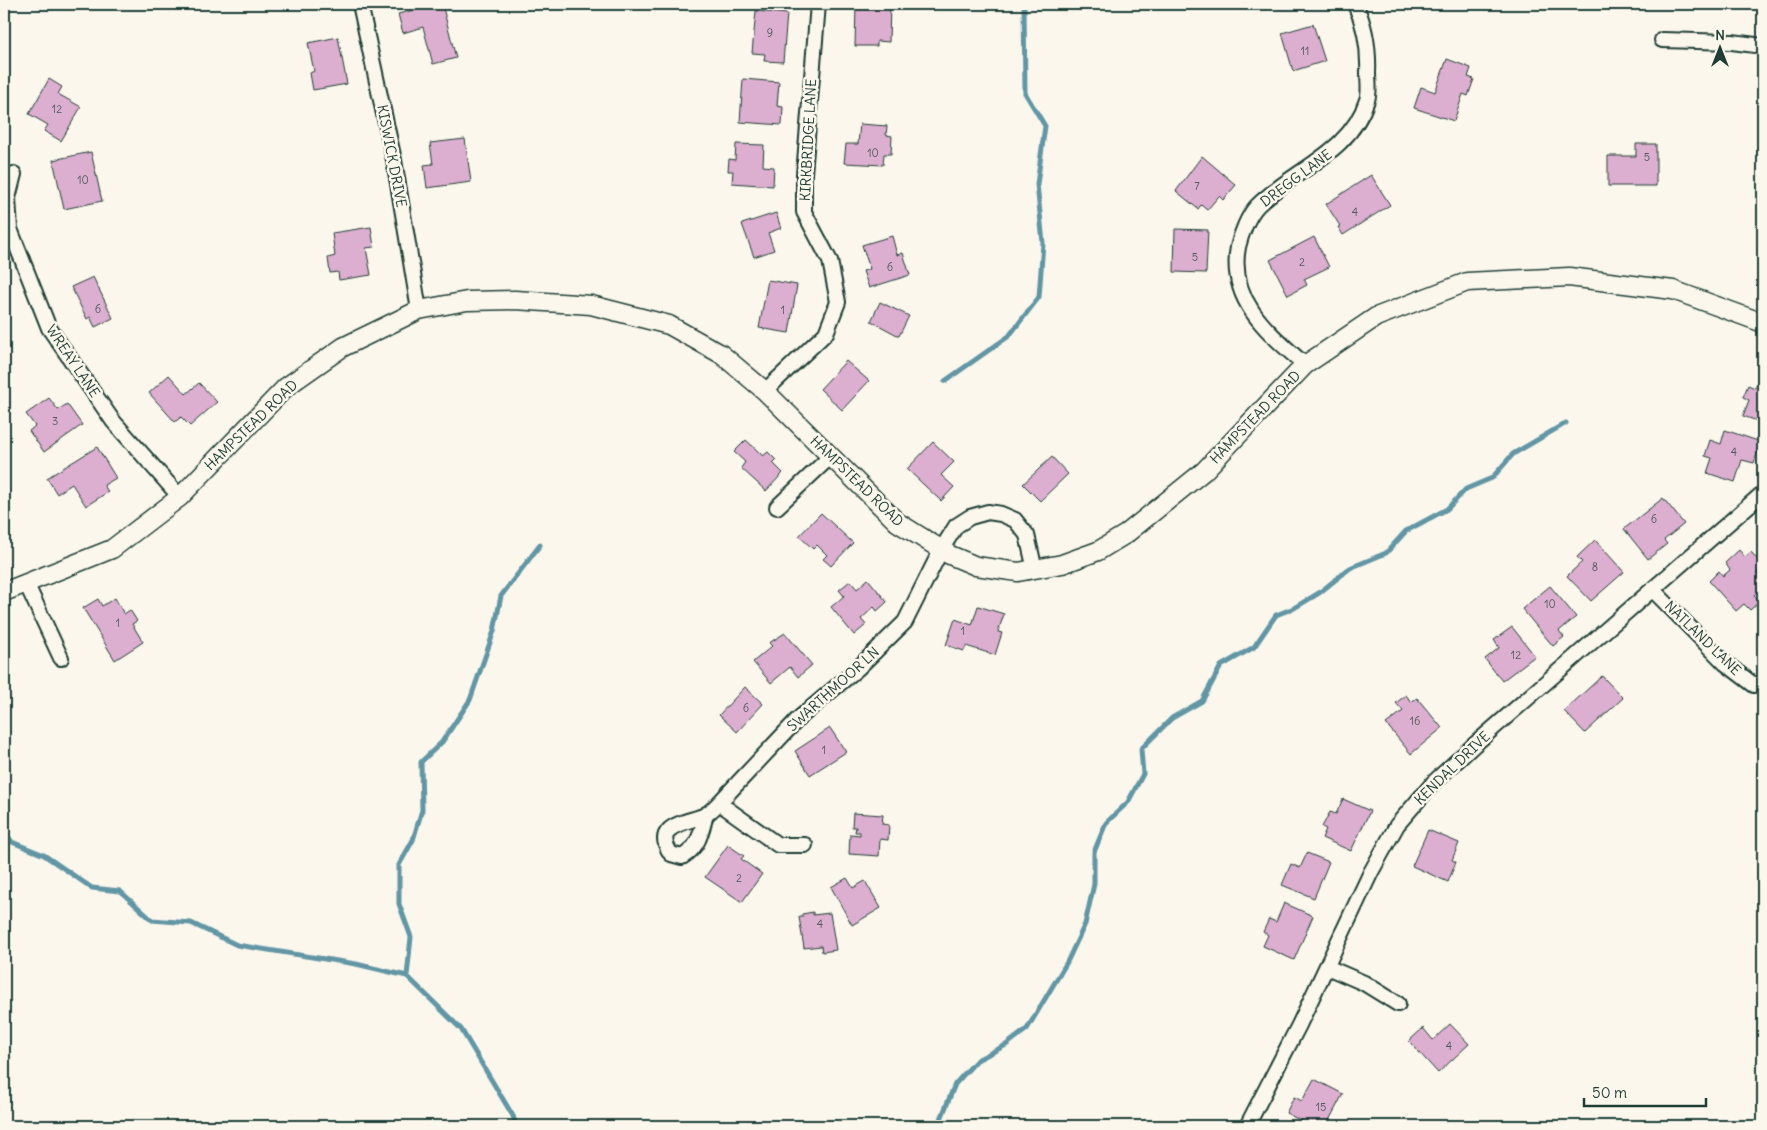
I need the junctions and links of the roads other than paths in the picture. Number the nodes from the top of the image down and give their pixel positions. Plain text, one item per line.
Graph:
1 (360, 4) edge
2 (818, 4) edge
3 (1355, 4) edge
4 (1662, 40) dead end
5 (1763, 46) edge
6 (14, 174) dead end
7 (419, 310) junction
8 (1763, 323) edge
9 (1305, 365) junction
10 (765, 391) junction
11 (831, 456) junction
12 (1763, 493) edge
13 (180, 497) junction
14 (777, 507) dead end
15 (941, 550) junction
16 (1035, 570) junction
17 (27, 585) junction
18 (1653, 590) junction
19 (4, 592) edge
20 (61, 658) dead end
21 (1754, 685) dead end
22 (719, 804) junction
23 (706, 814) dead end
24 (805, 845) dead end
25 (1327, 967) junction
26 (1398, 1004) dead end
27 (1247, 1126) edge

1 - 7 street, KISWICK DRIVE
2 - 10 street, KIRKBRIDGE LANE
3 - 9 street, DREGG LANE
4 - 5 street
6 - 13 street, WREAY LANE
7 - 10 street, HAMPSTEAD ROAD
7 - 13 street, HAMPSTEAD ROAD
8 - 9 street, HAMPSTEAD ROAD
9 - 16 street, HAMPSTEAD ROAD
10 - 11 street, HAMPSTEAD ROAD
11 - 14 street
11 - 15 street, HAMPSTEAD ROAD
12 - 18 street, KENDAL DRIVE
13 - 17 street, HAMPSTEAD ROAD
15 - 16 street, HAMPSTEAD ROAD
15 - 16 street, SWARTHMOOR LN
15 - 22 street, SWARTHMOOR LN
17 - 19 street, HAMPSTEAD ROAD
17 - 20 street
18 - 21 street, NATLAND LANE
18 - 25 street, KENDAL DRIVE
22 - 23 street, SWARTHMOOR LN
22 - 24 street
25 - 26 street
25 - 27 street, KENDAL DRIVE

